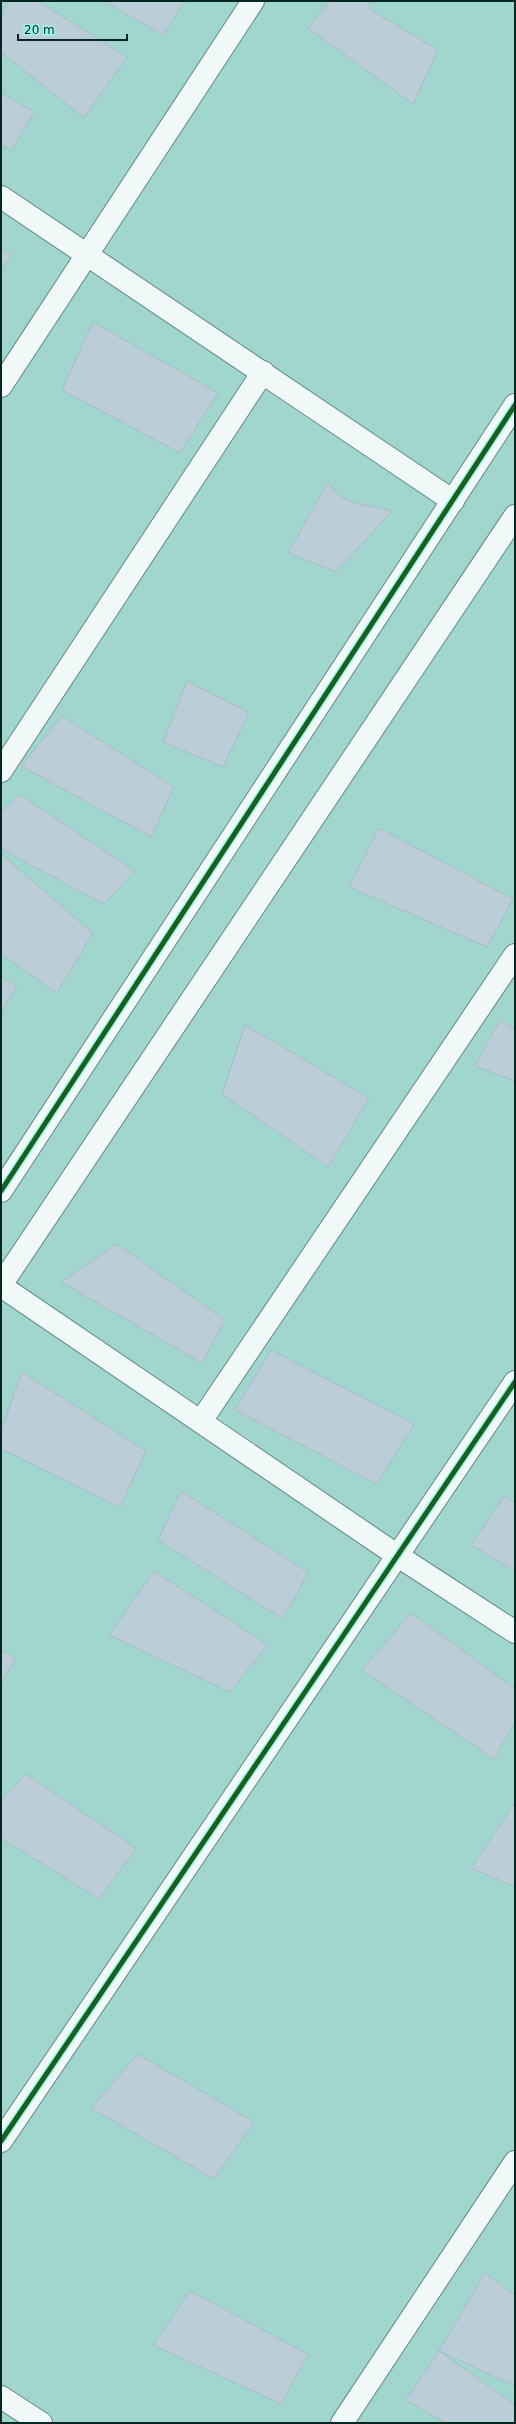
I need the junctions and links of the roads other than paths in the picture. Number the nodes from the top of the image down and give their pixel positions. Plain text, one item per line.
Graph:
1 (253, 1) edge
2 (1, 197) edge
3 (89, 254) junction
4 (263, 372) junction
5 (1, 386) edge
6 (515, 406) edge
7 (453, 501) junction
8 (511, 530) edge
9 (1, 771) edge
10 (515, 955) edge
11 (1, 1191) edge
12 (1, 1286) edge
13 (515, 1382) edge
14 (201, 1421) junction
15 (398, 1556) junction
16 (515, 1632) edge
17 (1, 2141) edge
18 (515, 2162) edge
19 (1, 2397) edge
20 (41, 2423) edge
21 (342, 2423) edge

1 - 3 street
2 - 3 street
3 - 4 street
3 - 5 street
4 - 7 street
4 - 9 street
6 - 7 street
7 - 11 street
8 - 12 street
10 - 14 street
12 - 14 street
13 - 15 street
14 - 15 street
15 - 16 street
15 - 17 street
18 - 21 street
19 - 20 street

